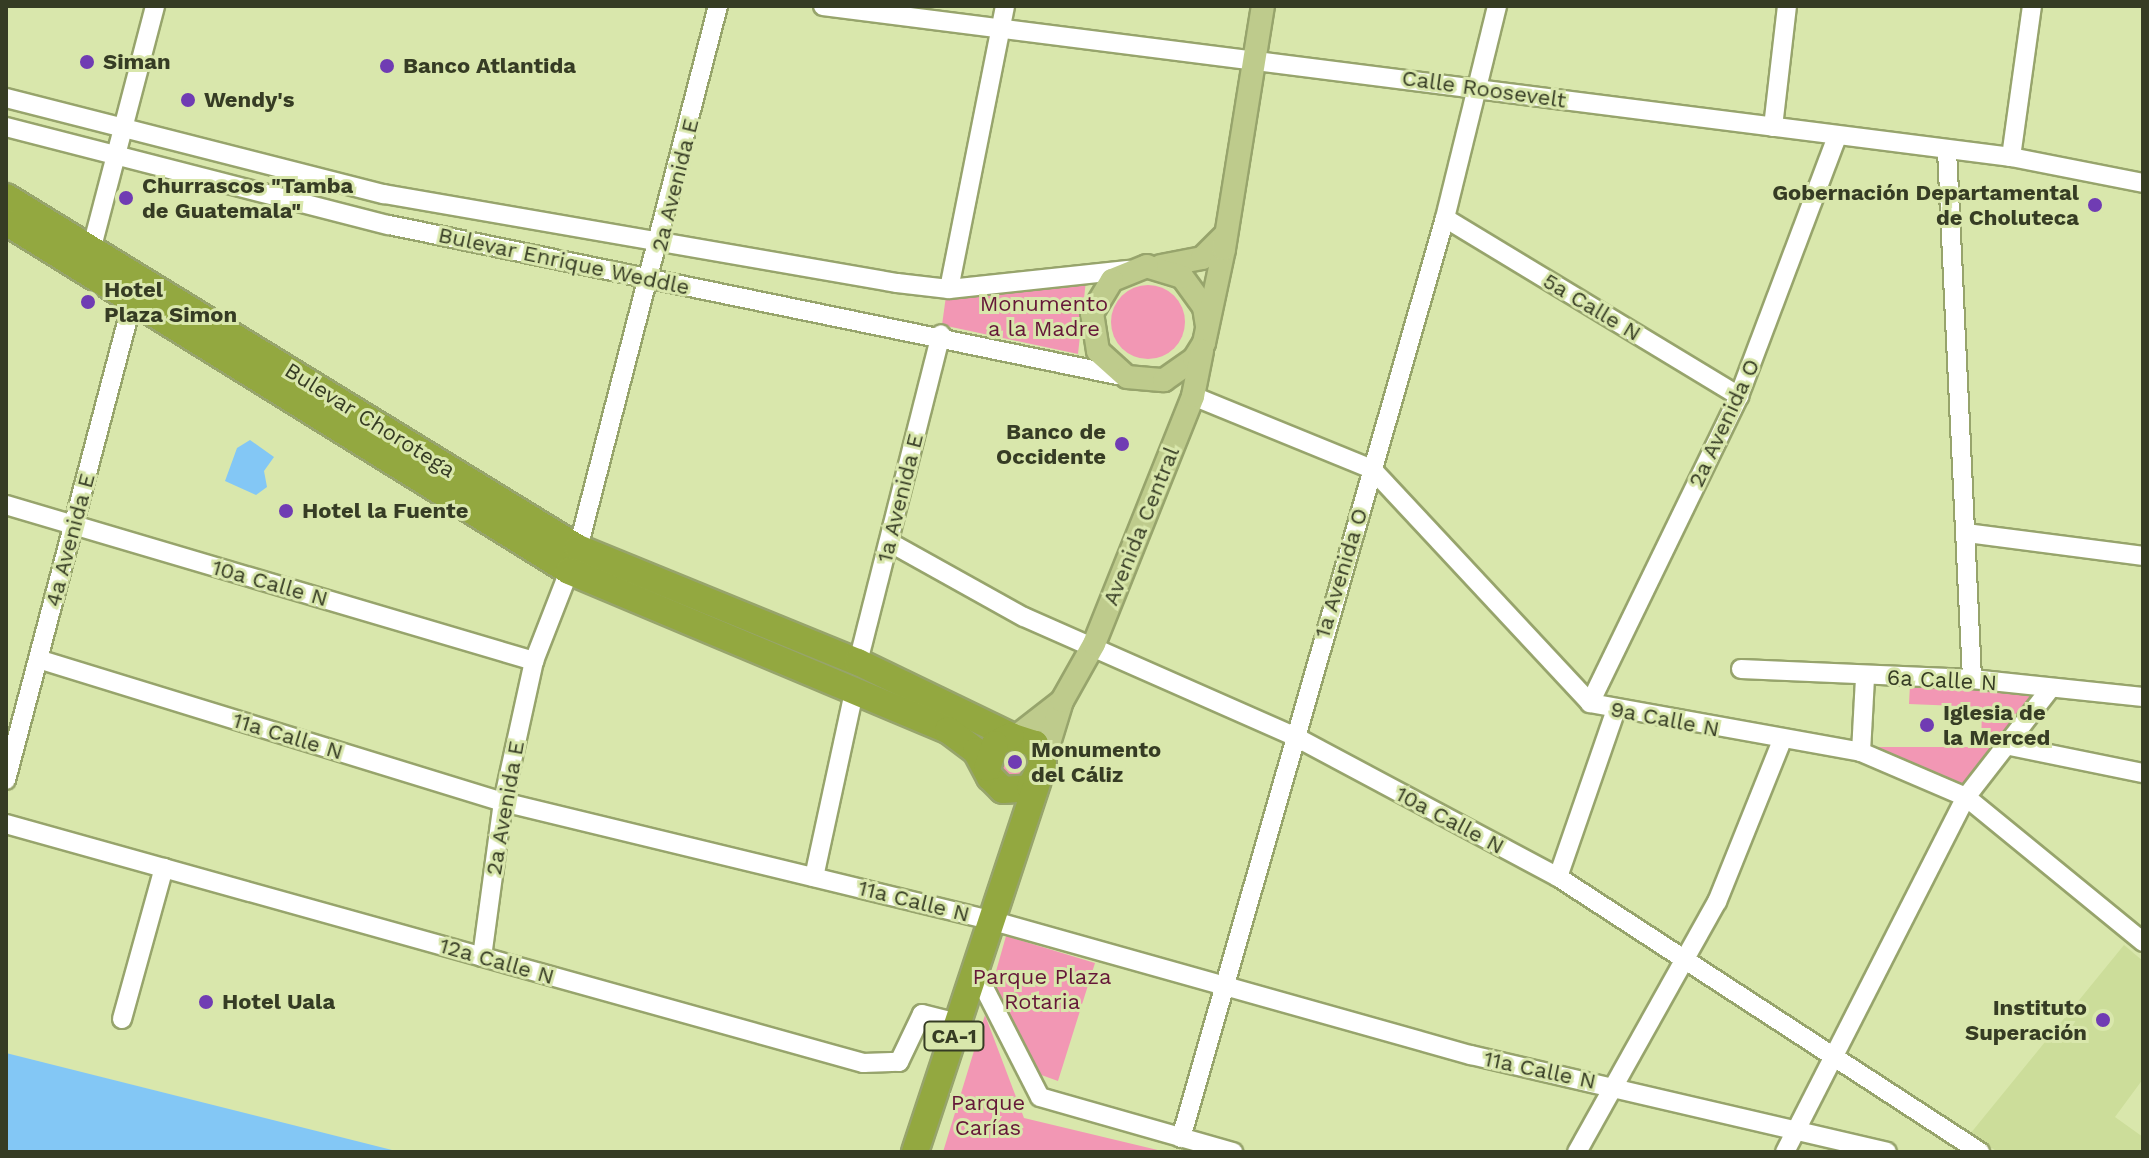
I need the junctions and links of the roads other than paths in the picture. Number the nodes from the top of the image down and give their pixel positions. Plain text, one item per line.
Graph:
1 (155, 6) edge
2 (718, 6) edge
3 (823, 6) edge
4 (1005, 6) edge
5 (1263, 6) edge
6 (1497, 6) edge
7 (1787, 6) edge
8 (2032, 6) edge
9 (1001, 27) junction
10 (1256, 59) junction
11 (1477, 87) junction
12 (6, 98) edge
13 (6, 127) edge
14 (1773, 127) junction
15 (127, 130) junction
16 (1837, 136) junction
17 (1947, 150) junction
18 (2011, 157) junction
19 (121, 159) junction
20 (2143, 183) edge
21 (6, 197) edge
22 (1445, 218) junction
23 (6, 222) edge
24 (1225, 235) junction
25 (660, 247) junction
26 (88, 260) junction
27 (1138, 268) junction
28 (651, 280) junction
29 (949, 289) junction
30 (133, 301) junction
31 (941, 334) junction
32 (1205, 334) junction
33 (1136, 379) junction
34 (1193, 396) junction
35 (1739, 396) junction
36 (1372, 469) junction
37 (6, 505) edge
38 (74, 526) junction
39 (1967, 533) junction
40 (889, 542) junction
41 (2143, 556) edge
42 (574, 560) junction
43 (1094, 644) junction
44 (38, 659) junction
45 (534, 661) junction
46 (1741, 669) dead end
47 (857, 675) junction
48 (1865, 677) junction
49 (1972, 679) junction
50 (2051, 688) junction
51 (2143, 697) edge
52 (1062, 701) junction
53 (1590, 703) junction
54 (1615, 712) junction
55 (1292, 735) junction
56 (1014, 736) junction
57 (1782, 740) junction
58 (2005, 745) junction
59 (1861, 752) junction
60 (987, 768) junction
61 (1040, 772) junction
62 (2143, 773) edge
63 (6, 780) edge
64 (1003, 790) junction
65 (1966, 797) junction
66 (503, 802) junction
67 (6, 824) edge
68 (164, 868) junction
69 (814, 877) junction
70 (1558, 877) junction
71 (994, 908) junction
72 (2143, 942) edge
73 (482, 957) junction
74 (1682, 962) junction
75 (976, 972) junction
76 (1221, 988) junction
77 (122, 1019) dead end
78 (958, 1023) junction
79 (1830, 1053) junction
80 (1611, 1085) junction
81 (1794, 1130) junction
82 (1181, 1138) junction
83 (915, 1152) edge
84 (1233, 1152) edge
85 (1577, 1152) edge
86 (1785, 1152) edge
87 (1887, 1152) edge
88 (1980, 1152) edge

1 - 15 street
2 - 25 street, 2a Avenida E
3 - 9 street, Calle Roosevelt
4 - 9 street
5 - 10 main road, Avenida Central
6 - 11 street, 1a Avenida O
7 - 14 street
8 - 18 street
9 - 10 street, Calle Roosevelt
9 - 29 street
10 - 11 street, Calle Roosevelt
10 - 24 main road, Avenida Central
11 - 14 street, Calle Roosevelt
11 - 22 street, 1a Avenida O
12 - 15 street, Bulevar Enrique Weddle
13 - 19 street, Bulevar Enrique Weddle
14 - 16 street, Calle Roosevelt
15 - 19 street
15 - 25 street, Bulevar Enrique Weddle
16 - 17 street, Calle Roosevelt
16 - 35 street, 2a Avenida O
17 - 18 street, Calle Roosevelt
17 - 39 street
18 - 20 street, Calle Roosevelt
19 - 26 street
19 - 28 street, Bulevar Enrique Weddle
21 - 26 highway, Bulevar Chorotega / CA-1
22 - 35 street, 5a Calle N
22 - 36 street, 1a Avenida O
23 - 26 highway, Bulevar Chorotega / CA-1
24 - 27 main road, Bulevar Enrique Weddle
24 - 32 main road, Avenida Central
25 - 28 street, 2a Avenida E
25 - 29 street, Bulevar Enrique Weddle
26 - 30 highway, Bulevar Chorotega / CA-1
26 - 42 highway, Bulevar Chorotega / CA-1
27 - 29 street, Bulevar Enrique Weddle
27 - 32 main road
27 - 33 main road
28 - 31 street, Bulevar Enrique Weddle
28 - 42 street, 2a Avenida E
30 - 38 street, 4a Avenida E
30 - 42 highway, Bulevar Chorotega / CA-1
31 - 33 street, Bulevar Enrique Weddle
31 - 40 street, 1a Avenida E
32 - 33 main road
32 - 34 main road, Avenida Central
33 - 34 main road, Bulevar Enrique Weddle
34 - 36 street, 9a Calle N
34 - 43 main road, Avenida Central
35 - 53 street, 2a Avenida O
36 - 53 street, 9a Calle N
36 - 55 street, 1a Avenida O
37 - 38 street, 10a Calle N
38 - 44 street, 4a Avenida E
38 - 45 street, 10a Calle N
39 - 41 street
39 - 49 street
40 - 43 street, 10a Calle N
40 - 47 street, 1a Avenida E
42 - 45 street, 2a Avenida E
42 - 47 highway, Bulevar Chorotega / CA-1
43 - 52 main road, Avenida Central
43 - 55 street, 10a Calle N
44 - 63 street, 4a Avenida E
44 - 66 street, 11a Calle N
45 - 66 street, 2a Avenida E
46 - 48 street, 6a Calle N
47 - 56 highway, Bulevar Chorotega / CA-1
47 - 60 highway, Bulevar Chorotega / CA-1
47 - 69 street, 1a Avenida E
48 - 49 street, 6a Calle N
48 - 59 street
49 - 50 street, 6a Calle N
50 - 51 street, 6a Calle N
50 - 58 street
52 - 56 main road, Avenida Central
52 - 61 main road, Avenida Central
53 - 54 street, 9a Calle N
54 - 57 street, 9a Calle N
54 - 70 street
55 - 70 street, 10a Calle N
55 - 76 street, 1a Avenida O
56 - 60 highway
56 - 61 highway, CA-1
57 - 59 street, 9a Calle N
57 - 74 street
58 - 62 street
58 - 65 street
59 - 65 street, 9a Calle N
60 - 64 highway, CA-1
61 - 64 highway
61 - 71 highway, CA-1
64 - 71 highway, CA-1
65 - 72 street, 9a Calle N
65 - 79 street
66 - 69 street, 11a Calle N
66 - 73 street, 2a Avenida E
67 - 68 street, 12a Calle N
68 - 73 street, 12a Calle N
68 - 77 street
69 - 71 street, 11a Calle N
70 - 74 street, 10a Calle N
71 - 75 highway, CA-1
71 - 76 street, 11a Calle N
73 - 78 street, 12a Calle N
74 - 79 street, 10a Calle N
74 - 80 street
75 - 78 highway, CA-1
75 - 82 street
76 - 80 street, 11a Calle N
76 - 82 street, 1a Avenida O
78 - 83 highway, CA-1
79 - 81 street
79 - 88 street, 10a Calle N
80 - 81 street, 11a Calle N
80 - 85 street
81 - 86 street
81 - 87 street, 11a Calle N
82 - 84 street

